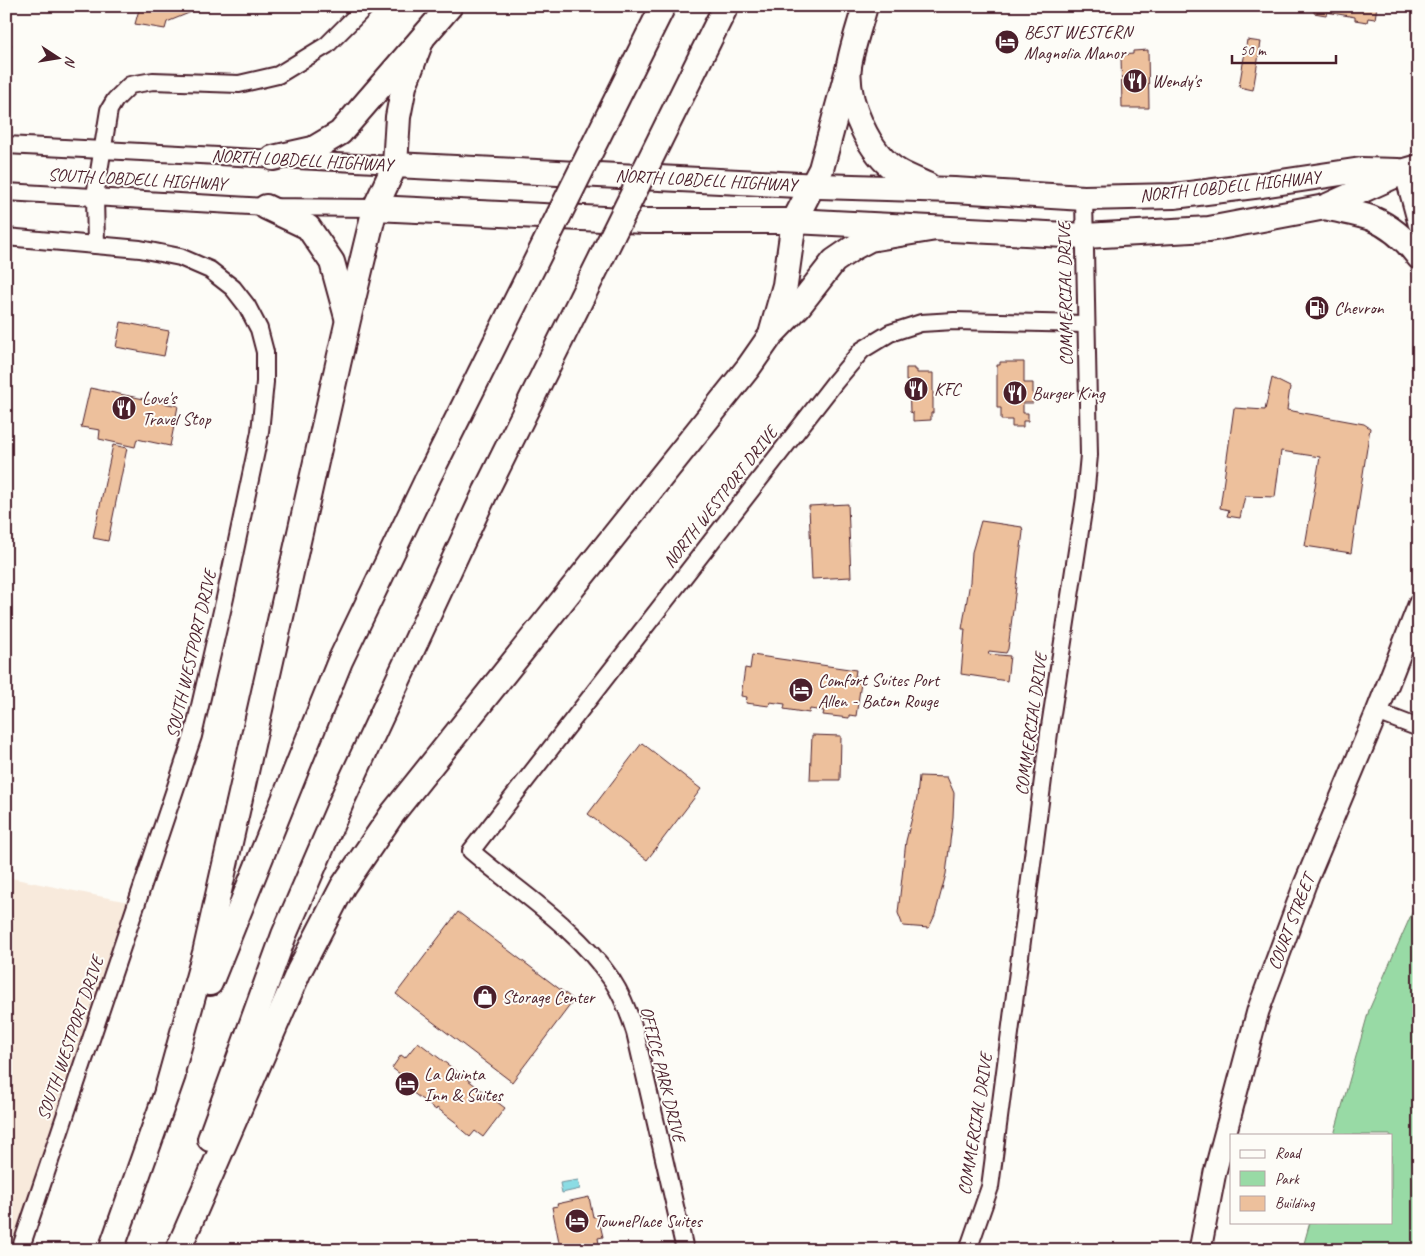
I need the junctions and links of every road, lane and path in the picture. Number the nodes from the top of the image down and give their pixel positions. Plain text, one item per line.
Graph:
1 (366, 6) edge
2 (450, 6) edge
3 (663, 6) edge
4 (726, 6) edge
5 (865, 6) edge
6 (420, 41) junction
7 (849, 66) junction
8 (6, 145) edge
9 (103, 149) junction
10 (273, 158) junction
11 (395, 165) junction
12 (1412, 169) edge
13 (812, 185) junction
14 (938, 190) junction
15 (6, 192) edge
16 (95, 196) junction
17 (1084, 198) junction
18 (266, 206) junction
19 (1325, 207) junction
20 (375, 208) junction
21 (794, 221) junction
22 (1419, 223) edge
23 (930, 229) junction
24 (1085, 236) junction
25 (6, 237) edge
26 (96, 245) junction
27 (1419, 257) edge
28 (348, 320) junction
29 (1085, 324) junction
30 (771, 335) junction
31 (1419, 605) edge
32 (1376, 712) junction
33 (1419, 728) edge
34 (471, 851) joint
35 (167, 1090) junction
36 (20, 1250) edge
37 (111, 1250) edge
38 (172, 1250) edge
39 (178, 1250) edge
40 (685, 1250) edge
41 (968, 1250) edge
42 (1200, 1250) edge

1 - 9 street
2 - 6 highway
3 - 35 highway, bridge
4 - 38 highway, bridge
5 - 7 highway
6 - 10 highway
6 - 11 highway
7 - 13 highway
7 - 14 highway
8 - 9 street, NORTH LOBDELL HIGHWAY
9 - 10 street, NORTH LOBDELL HIGHWAY
9 - 16 street
10 - 11 street, NORTH LOBDELL HIGHWAY
11 - 13 highway, NORTH LOBDELL HIGHWAY
11 - 20 highway
12 - 17 highway, NORTH LOBDELL HIGHWAY
12 - 19 highway, NORTH LOBDELL HIGHWAY
12 - 22 main road
13 - 14 highway, NORTH LOBDELL HIGHWAY
13 - 21 highway
14 - 17 highway, NORTH LOBDELL HIGHWAY
15 - 16 street, SOUTH LOBDELL HIGHWAY
16 - 18 street, SOUTH LOBDELL HIGHWAY
16 - 26 street
17 - 24 street, COMMERCIAL DRIVE
18 - 20 street, SOUTH LOBDELL HIGHWAY
18 - 28 highway
19 - 24 highway, NORTH LOBDELL HIGHWAY
19 - 27 highway
20 - 21 highway, NORTH LOBDELL HIGHWAY
20 - 28 highway
21 - 23 highway, NORTH LOBDELL HIGHWAY
21 - 30 highway
23 - 24 highway, NORTH LOBDELL HIGHWAY
23 - 30 highway
24 - 29 street, COMMERCIAL DRIVE
25 - 26 street, SOUTH WESTPORT DRIVE
26 - 36 street, SOUTH WESTPORT DRIVE
28 - 35 highway
29 - 34 street, NORTH WESTPORT DRIVE
29 - 41 street, COMMERCIAL DRIVE
30 - 39 highway
31 - 32 main road, COURT STREET
32 - 33 street
32 - 42 main road, COURT STREET
34 - 40 street, OFFICE PARK DRIVE
35 - 37 highway

